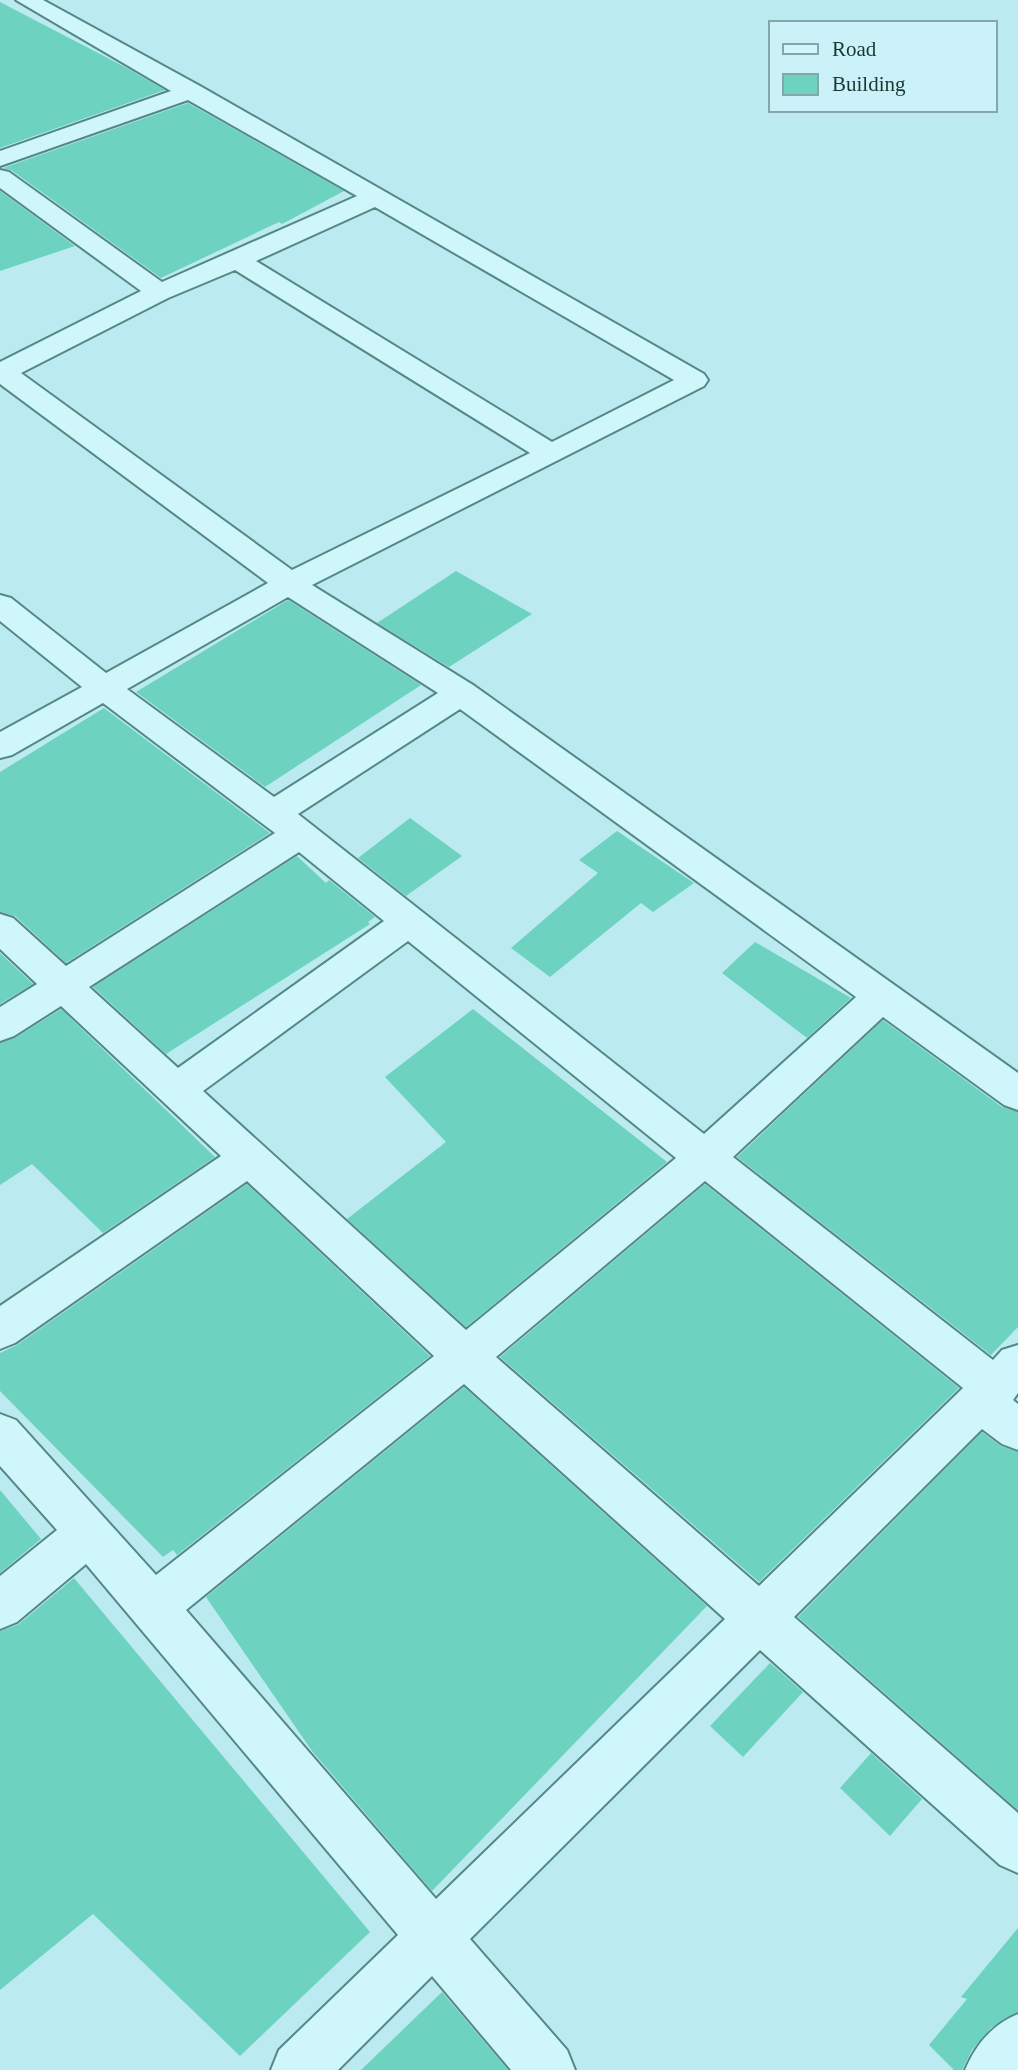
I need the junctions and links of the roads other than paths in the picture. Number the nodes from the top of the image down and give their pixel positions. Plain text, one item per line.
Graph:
1 (27, 0) edge
2 (192, 91) junction
3 (0, 159) edge
4 (0, 177) edge
5 (376, 197) junction
6 (237, 260) junction
7 (159, 292) junction
8 (1, 372) edge
9 (551, 454) junction
10 (289, 584) junction
11 (0, 605) edge
12 (104, 688) junction
13 (461, 693) junction
14 (0, 747) edge
15 (287, 824) junction
16 (409, 921) junction
17 (0, 927) edge
18 (65, 985) junction
19 (883, 995) junction
20 (0, 1026) edge
21 (177, 1089) junction
22 (1018, 1094) edge
23 (250, 1157) junction
24 (705, 1158) junction
25 (0, 1330) edge
26 (465, 1357) junction
27 (1003, 1396) edge
28 (0, 1434) edge
29 (89, 1532) junction
30 (0, 1606) edge
31 (152, 1607) junction
32 (758, 1616) junction
33 (1018, 1847) edge
34 (435, 1939) junction
35 (1018, 2042) edge
36 (299, 2070) edge
37 (547, 2070) edge
38 (993, 2070) edge

1 - 2 street
2 - 3 street
2 - 5 street
4 - 7 street
5 - 6 street
5 - 9 street
6 - 7 street
6 - 9 street
7 - 8 street
8 - 10 street
9 - 10 street
10 - 12 street
10 - 13 street
11 - 12 street
12 - 14 street
12 - 15 street
13 - 15 street
13 - 19 street
15 - 16 street
15 - 18 street
16 - 21 street
16 - 24 street
17 - 18 street
18 - 20 street
18 - 21 street
19 - 22 street
19 - 24 street
21 - 23 street
23 - 25 street
23 - 26 street
24 - 26 street
24 - 27 street
26 - 31 street
26 - 32 street
27 - 32 street
28 - 29 street
29 - 30 street
29 - 31 street
31 - 34 street
32 - 33 street
32 - 34 street
34 - 36 street
34 - 37 street
35 - 38 street

